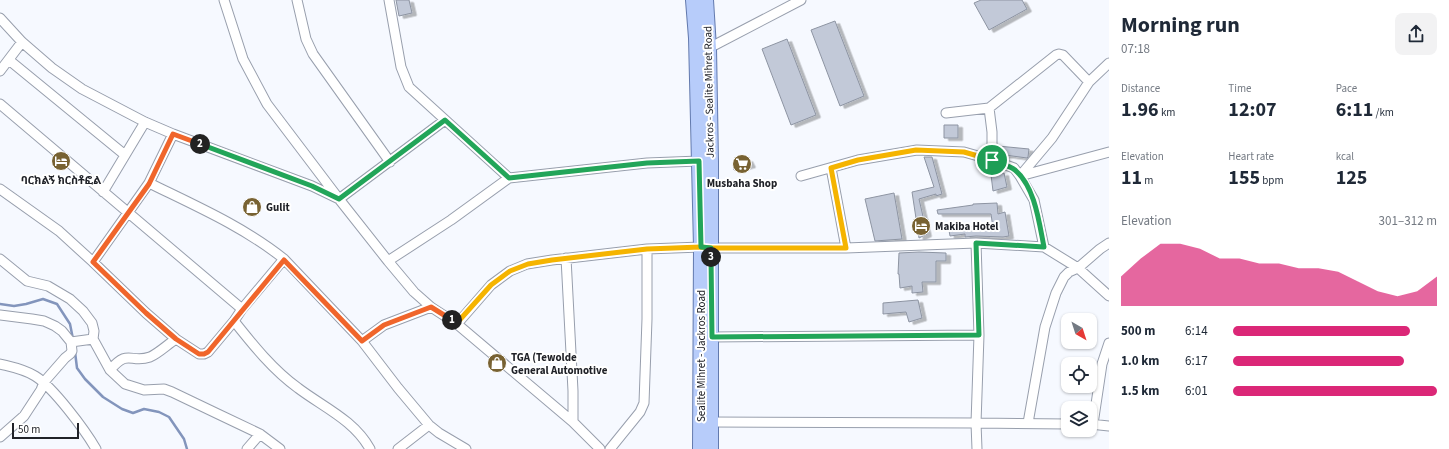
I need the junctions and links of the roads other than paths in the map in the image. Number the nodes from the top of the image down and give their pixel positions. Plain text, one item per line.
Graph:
1 (224, 0) edge
2 (297, 0) edge
3 (389, 0) edge
4 (693, 0) edge
5 (706, 0) edge
6 (801, 0) edge
7 (0, 18) edge
8 (22, 42) junction
9 (709, 48) junction
10 (9, 60) junction
11 (1109, 63) edge
12 (0, 71) edge
13 (1089, 82) junction
14 (0, 104) edge
15 (989, 108) junction
16 (946, 113) dead end
17 (445, 120) junction
18 (145, 122) junction
19 (173, 134) junction
20 (1109, 152) edge
21 (125, 155) junction
22 (992, 160) junction
23 (699, 161) junction
24 (390, 162) junction
25 (831, 168) junction
26 (801, 176) dead end
27 (1020, 176) junction
28 (509, 178) junction
29 (149, 184) junction
30 (1, 191) edge
31 (103, 192) junction
32 (339, 199) junction
33 (130, 213) junction
34 (976, 243) junction
35 (1109, 243) edge
36 (706, 247) junction
37 (1044, 247) junction
38 (846, 248) junction
39 (647, 249) junction
40 (566, 258) junction
41 (0, 259) edge
42 (284, 260) junction
43 (388, 261) junction
44 (93, 262) junction
45 (1078, 268) junction
46 (1109, 296) edge
47 (431, 307) junction
48 (242, 309) junction
49 (0, 315) edge
50 (234, 321) junction
51 (456, 324) junction
52 (979, 335) junction
53 (712, 337) junction
54 (93, 339) junction
55 (176, 339) junction
56 (362, 341) junction
57 (71, 342) junction
58 (1109, 343) edge
59 (0, 364) edge
60 (110, 370) junction
61 (44, 382) junction
62 (1095, 401) edge
63 (573, 422) junction
64 (712, 422) junction
65 (976, 423) junction
66 (1028, 423) junction
67 (1061, 424) edge
68 (429, 425) junction
69 (1097, 425) edge
70 (1109, 426) edge
71 (260, 434) junction
72 (0, 437) edge
73 (96, 449) edge
74 (246, 449) edge
75 (280, 449) edge
76 (370, 449) edge
77 (398, 449) edge
78 (466, 449) edge
79 (600, 449) edge
80 (610, 449) edge
81 (700, 449) edge
82 (711, 449) edge
83 (977, 449) edge

1 - 32 street
2 - 24 street
3 - 17 street
4 - 23 main road, Sealite Mihret - Jackros Road
5 - 9 main road, Jackros - Sealite Mihret Road
6 - 9 street
7 - 8 street
8 - 10 street
8 - 18 street
9 - 36 main road, Jackros - Sealite Mihret Road
10 - 12 street
10 - 21 street
11 - 13 street
13 - 15 street
13 - 27 street
14 - 31 street
15 - 16 street
15 - 22 street
17 - 24 street
17 - 28 street
18 - 19 street
18 - 21 street
19 - 29 street
19 - 32 street
20 - 27 street
21 - 31 street
22 - 25 street
22 - 27 street
23 - 28 street
23 - 36 main road, Sealite Mihret - Jackros Road
24 - 32 street
25 - 26 street
25 - 38 street
27 - 37 street
28 - 43 street
29 - 33 street
29 - 42 street
30 - 44 street
31 - 33 street
32 - 43 street
33 - 44 street
33 - 48 street
34 - 37 street
34 - 38 street
34 - 52 street
35 - 45 street
36 - 38 street
36 - 39 street
36 - 53 main road, Jackros - Sealite Mihret Road
36 - 81 main road, Sealite Mihret - Jackros Road
37 - 45 street
39 - 40 street
39 - 80 street
40 - 51 street
40 - 63 street
41 - 54 street
42 - 48 street
42 - 56 street
43 - 47 street
44 - 55 street
45 - 46 street
45 - 66 street
47 - 51 street
47 - 56 street
48 - 50 street
49 - 57 street
50 - 55 street
50 - 76 street
51 - 63 street
52 - 53 street
52 - 65 street
53 - 64 main road, Jackros - Sealite Mihret Road
54 - 57 street
54 - 60 street
55 - 60 street
56 - 68 street
57 - 61 street
58 - 62 street
59 - 61 street
60 - 71 street
61 - 72 street
61 - 73 street
63 - 79 street
64 - 65 street
64 - 82 main road, Jackros - Sealite Mihret Road
65 - 66 street
65 - 83 street
66 - 67 street
68 - 77 street
68 - 78 street
69 - 70 street
71 - 74 street
71 - 75 street

